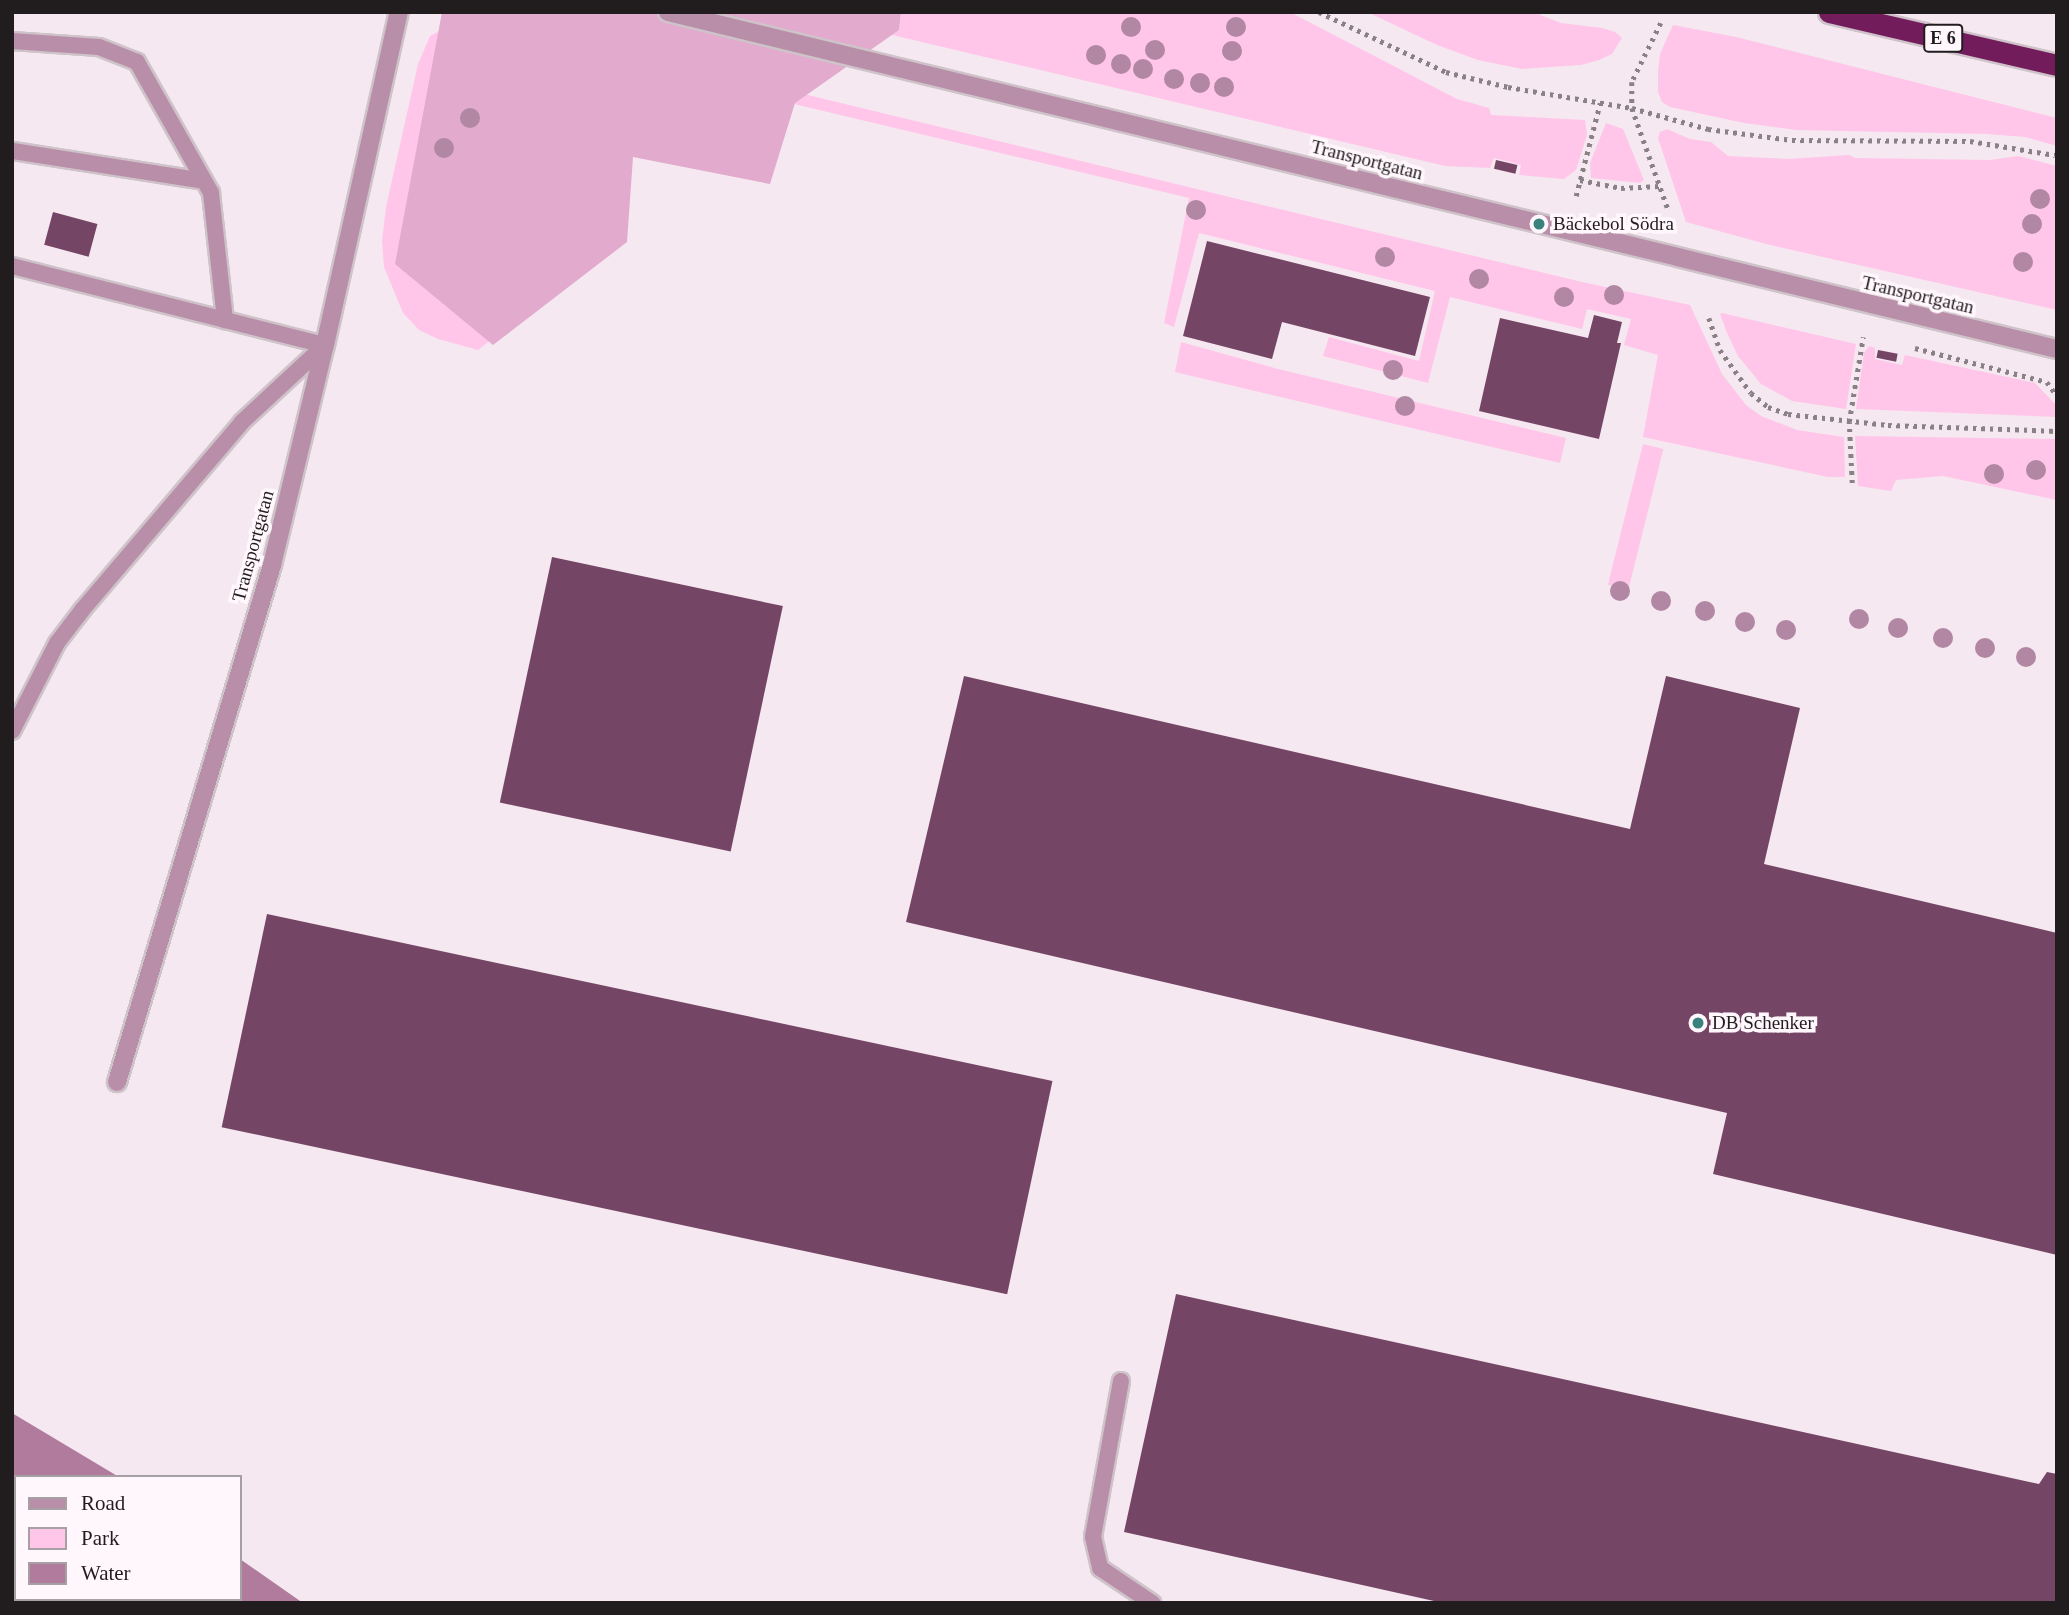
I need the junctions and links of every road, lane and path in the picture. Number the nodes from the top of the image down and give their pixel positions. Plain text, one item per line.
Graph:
1 (399, 12) edge
2 (668, 12) edge
3 (1319, 12) edge
4 (1829, 12) edge
5 (1661, 23) dead end
6 (12, 41) edge
7 (2057, 65) edge
8 (1600, 103) junction
9 (1632, 108) junction
10 (13, 151) edge
11 (2054, 155) dead end
12 (1580, 180) junction
13 (204, 181) junction
14 (1659, 186) junction
15 (1576, 196) dead end
16 (1669, 212) dead end
17 (12, 266) edge
18 (1709, 318) dead end
19 (225, 320) junction
20 (1863, 337) dead end
21 (325, 345) junction
22 (1915, 348) dead end
23 (2057, 349) edge
24 (2057, 396) edge
25 (1849, 422) junction
26 (2057, 431) edge
27 (1852, 483) dead end
28 (12, 731) edge
29 (117, 1082) dead end
30 (1121, 1381) dead end
31 (1152, 1603) edge

1 - 21 street, Transportgatan
2 - 23 street, Transportgatan
3 - 8 path
4 - 7 highway, E 6
5 - 9 path
6 - 13 lane
8 - 9 path
8 - 12 path
9 - 11 path
9 - 14 path
10 - 13 lane
12 - 14 path
12 - 15 path
13 - 19 lane
14 - 16 path
17 - 19 lane
18 - 25 path
19 - 21 lane
20 - 25 path
21 - 28 lane
21 - 29 street, Transportgatan
22 - 24 path
25 - 26 path
25 - 27 path
30 - 31 lane

